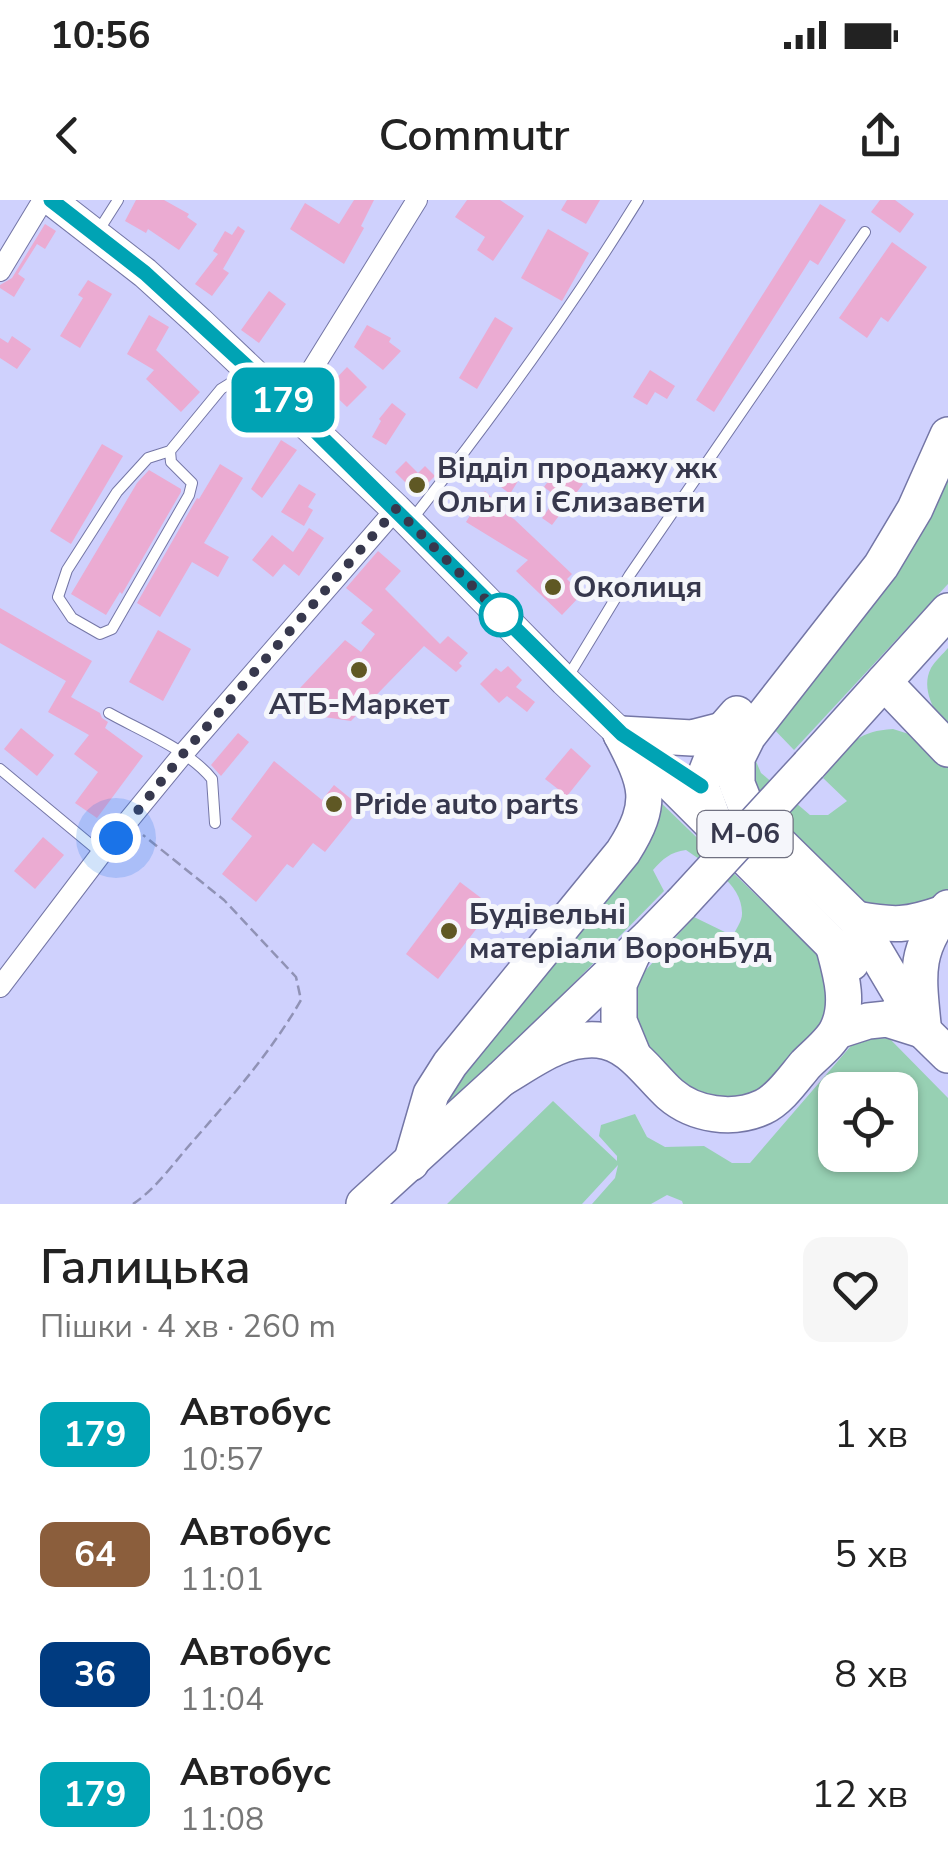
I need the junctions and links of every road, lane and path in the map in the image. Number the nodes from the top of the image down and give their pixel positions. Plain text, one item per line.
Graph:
1 (43, 200) edge
2 (51, 200) edge
3 (118, 200) edge
4 (417, 200) edge
5 (638, 200) edge
6 (865, 232) dead end
7 (96, 234) junction
8 (0, 270) edge
9 (252, 370) junction
10 (290, 406) junction
11 (948, 412) edge
12 (948, 435) edge
13 (170, 450) junction
14 (403, 516) junction
15 (948, 611) edge
16 (565, 680) junction
17 (884, 682) junction
18 (109, 713) dead end
19 (724, 730) junction
20 (622, 734) junction
21 (948, 749) edge
22 (183, 754) junction
23 (0, 769) edge
24 (701, 786) junction
25 (732, 820) junction
26 (129, 822) junction
27 (215, 823) dead end
28 (102, 854) junction
29 (946, 910) edge
30 (856, 919) junction
31 (834, 948) junction
32 (633, 952) junction
33 (0, 987) edge
34 (836, 1031) junction
35 (929, 1036) edge
36 (633, 1055) junction
37 (501, 1079) junction
38 (411, 1163) junction
39 (133, 1204) edge
40 (364, 1204) edge

1 - 8 street
2 - 7 main road
3 - 7 lane
4 - 10 street
5 - 14 lane
6 - 16 lane
7 - 9 main road
9 - 10 main road
9 - 13 lane
10 - 14 main road
11 - 19 highway
12 - 25 highway
13 - 13 lane
14 - 16 main road
14 - 22 street
15 - 17 highway, М-06
16 - 20 main road
17 - 21 highway
17 - 32 highway, М-06, bridge
18 - 22 lane
19 - 20 highway
19 - 24 highway
20 - 24 main road
20 - 25 highway
20 - 38 highway
22 - 26 street
22 - 27 lane
23 - 28 lane
24 - 25 highway
25 - 30 highway
25 - 31 highway
26 - 28 street
26 - 39 path
28 - 33 street
29 - 30 highway
29 - 35 highway
30 - 35 highway
31 - 34 highway
31 - 35 highway
32 - 36 highway
32 - 37 highway, М-06
34 - 35 highway
34 - 36 highway
36 - 37 highway
37 - 38 highway, М-06
38 - 40 highway, М-06

